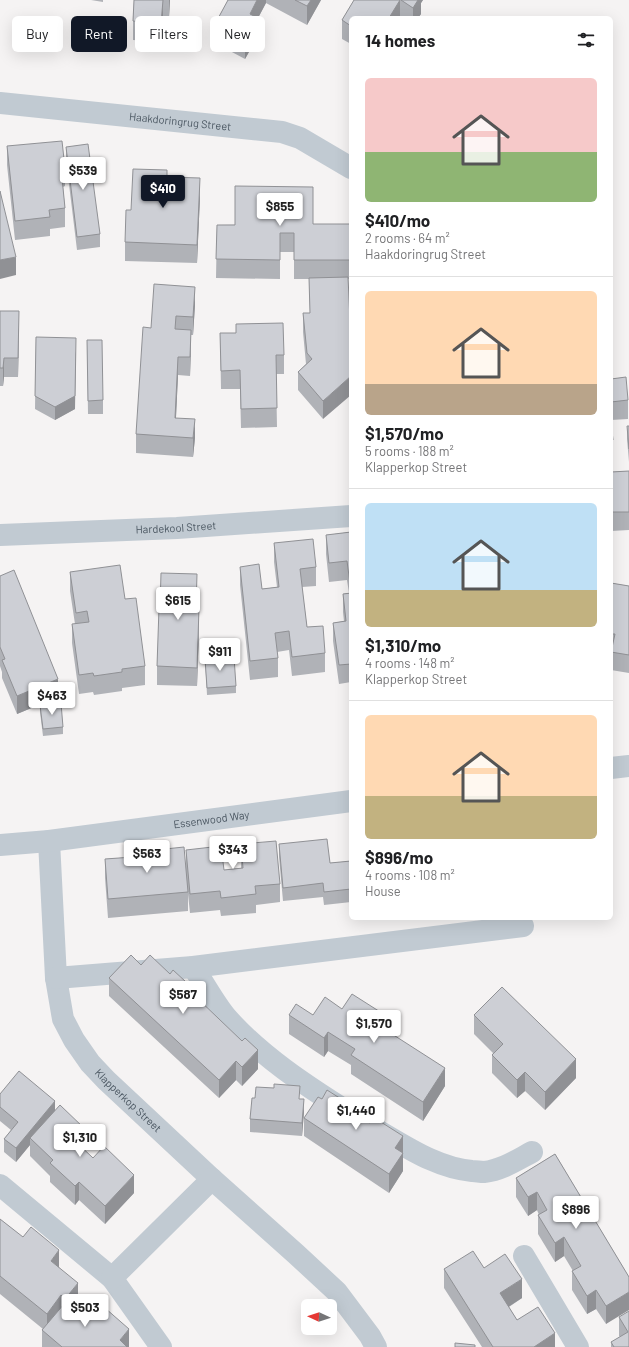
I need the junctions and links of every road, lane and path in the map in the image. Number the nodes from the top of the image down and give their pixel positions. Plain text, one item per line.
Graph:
1 (0, 103) edge
2 (349, 167) edge
3 (349, 516) edge
4 (0, 534) edge
5 (629, 766) edge
6 (613, 768) edge
7 (349, 801) edge
8 (49, 840) junction
9 (0, 845) edge
10 (523, 926) dead end
11 (194, 967) junction
12 (56, 978) junction
13 (532, 1152) dead end
14 (212, 1179) junction
15 (0, 1184) edge
16 (524, 1256) dead end
17 (112, 1278) junction
18 (161, 1347) edge
19 (376, 1347) edge
20 (578, 1347) edge

1 - 2 street, Haakdoringrug Street
3 - 4 street, Hardekool Street
5 - 6 street
7 - 8 street, Essenwood Way
8 - 9 street, Essenwood Way
8 - 12 street, Klapperkop Street
10 - 11 street
11 - 12 street
11 - 13 street
12 - 14 street, Klapperkop Street
14 - 17 street
14 - 19 street, Klapperkop Street
15 - 17 street
16 - 20 street
17 - 18 street

